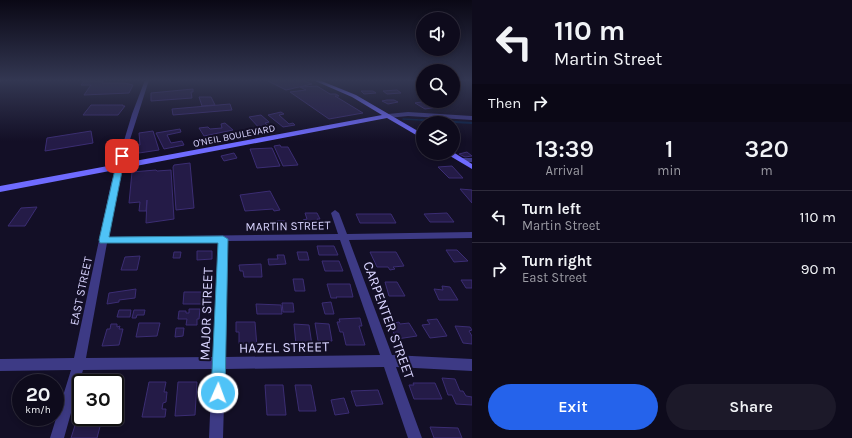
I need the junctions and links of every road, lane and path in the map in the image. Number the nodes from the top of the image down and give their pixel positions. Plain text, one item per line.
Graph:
1 (139, 100) edge
2 (362, 100) edge
3 (388, 116) junction
4 (472, 118) edge
5 (416, 133) edge
6 (462, 160) joint
7 (472, 160) edge
8 (119, 166) junction
9 (472, 167) edge
10 (0, 189) edge
11 (335, 213) dead end
12 (472, 235) edge
13 (343, 238) junction
14 (223, 239) junction
15 (104, 240) junction
16 (388, 361) junction
17 (219, 363) junction
18 (78, 364) junction
19 (0, 365) edge
20 (472, 365) edge
21 (56, 438) edge
22 (216, 438) edge
23 (415, 438) edge

1 - 8 street, EAST STREET
2 - 3 main road
3 - 4 street, O'NEIL BOULEVARD
3 - 5 main road
3 - 8 main road, O'NEIL BOULEVARD
6 - 7 street
6 - 9 main road
8 - 10 main road, O'NEIL BOULEVARD
8 - 15 street, EAST STREET
11 - 13 street, CARPENTER STREET
12 - 13 street, MARTIN STREET
13 - 14 street, MARTIN STREET
13 - 16 street, CARPENTER STREET
14 - 15 street, MARTIN STREET
14 - 17 street, MAJOR STREET
15 - 18 street, EAST STREET
16 - 17 street, HAZEL STREET
16 - 20 street, HAZEL STREET
16 - 23 street, CARPENTER STREET
17 - 18 street, HAZEL STREET
17 - 22 street, MAJOR STREET
18 - 19 street, HAZEL STREET
18 - 21 street, EAST STREET

